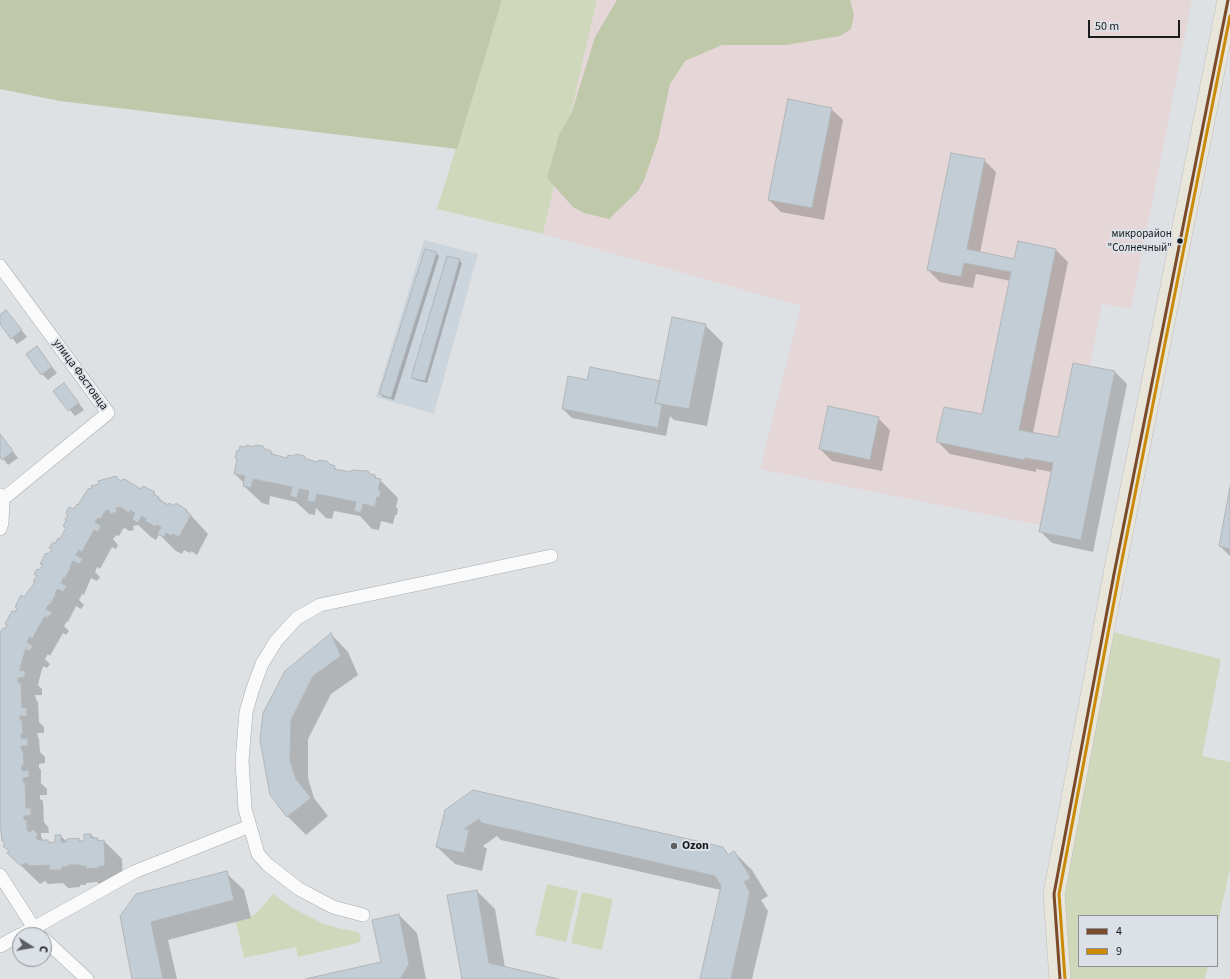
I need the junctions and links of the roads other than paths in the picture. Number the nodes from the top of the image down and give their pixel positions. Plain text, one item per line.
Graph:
1 (1228, 0) edge
2 (0, 266) edge
3 (1, 497) edge
4 (0, 529) edge
5 (551, 556) dead end
6 (250, 826) junction
7 (0, 875) edge
8 (363, 916) dead end
9 (34, 927) edge
10 (45, 927) edge
11 (12, 939) edge
12 (0, 946) edge
13 (52, 946) edge
14 (87, 979) edge
15 (1060, 979) edge

1 - 15 main road
2 - 3 street, улица Фастовца
3 - 4 street
5 - 6 street
6 - 8 street
6 - 10 street
7 - 9 street
11 - 12 street
13 - 14 street

